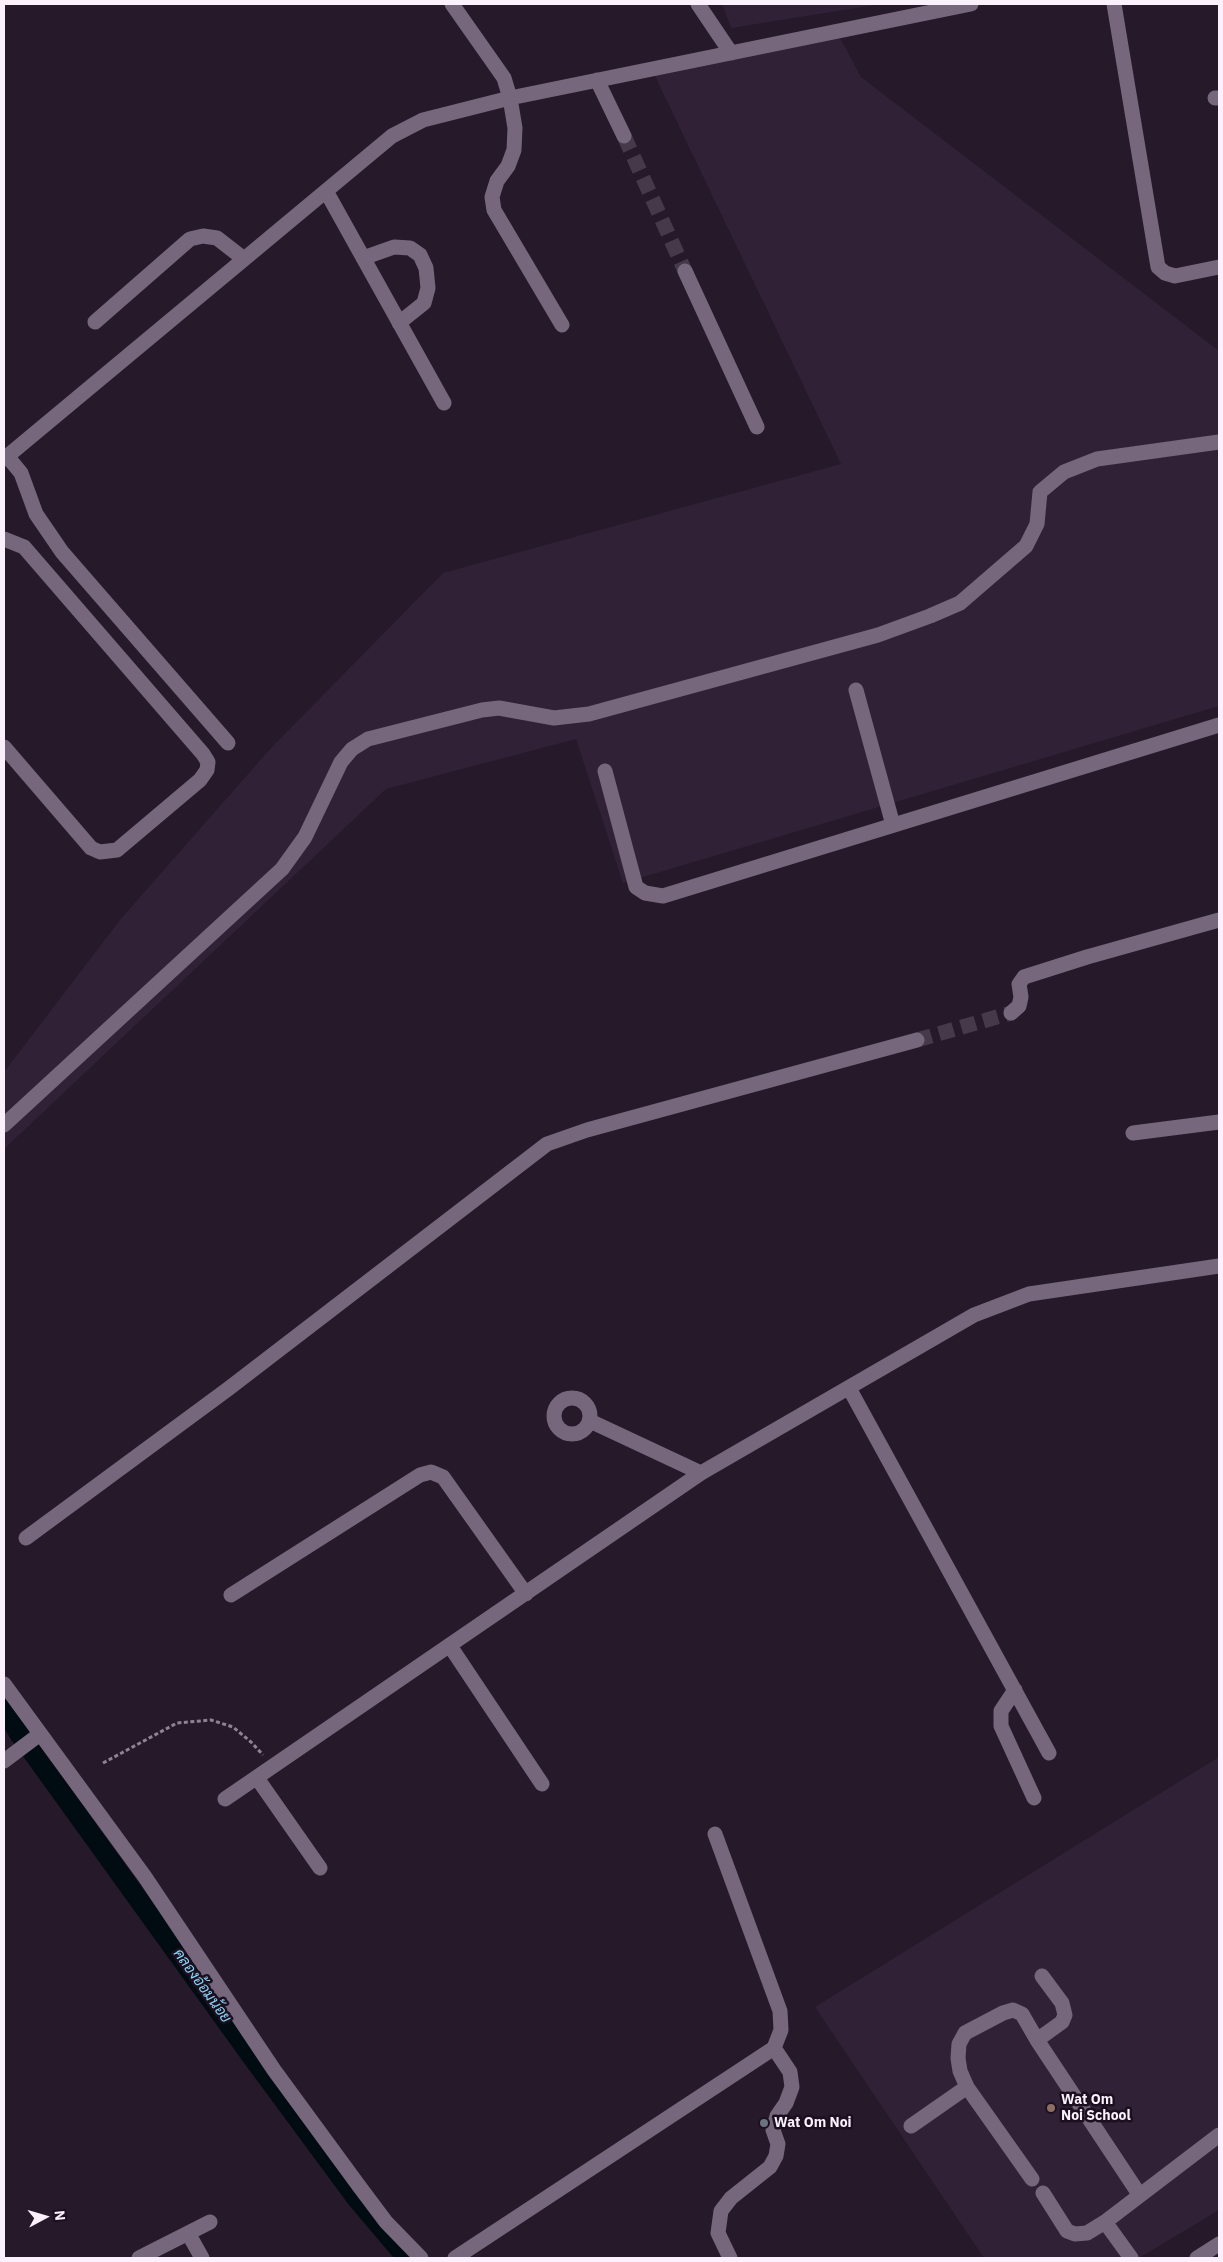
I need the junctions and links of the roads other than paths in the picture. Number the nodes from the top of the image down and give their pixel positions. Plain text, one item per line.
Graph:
1 (452, 4) edge
2 (971, 4) edge
3 (1114, 4) edge
4 (700, 6) edge
5 (731, 53) junction
6 (597, 80) junction
7 (510, 98) junction
8 (624, 136) tunnel mouth
9 (326, 191) junction
10 (363, 258) junction
11 (244, 259) junction
12 (1219, 267) edge
13 (685, 270) tunnel mouth
14 (95, 322) dead end
15 (399, 324) junction
16 (562, 325) dead end
17 (444, 403) dead end
18 (757, 427) dead end
19 (1219, 442) edge
20 (6, 457) edge
21 (4, 539) edge
22 (856, 690) dead end
23 (1219, 725) edge
24 (228, 743) dead end
25 (4, 747) edge
26 (605, 771) dead end
27 (893, 825) junction
28 (1219, 920) edge
29 (1011, 1012) dead end
30 (917, 1040) tunnel mouth
31 (1219, 1122) edge
32 (4, 1125) edge
33 (1133, 1133) dead end
34 (1219, 1266) edge
35 (848, 1388) junction
36 (590, 1421) dead end
37 (701, 1473) junction
38 (26, 1538) dead end
39 (526, 1594) junction
40 (231, 1595) dead end
41 (450, 1646) junction
42 (4, 1684) edge
43 (1015, 1690) junction
44 (31, 1742) junction
45 (1049, 1753) dead end
46 (4, 1761) edge
47 (257, 1778) junction
48 (542, 1784) dead end
49 (1034, 1798) dead end
50 (225, 1799) dead end
51 (715, 1834) dead end
52 (320, 1868) dead end
53 (1042, 1976) dead end
54 (1037, 2040) junction
55 (774, 2048) junction
56 (967, 2087) junction
57 (911, 2126) dead end
58 (1219, 2134) edge
59 (1032, 2179) dead end
60 (1043, 2193) dead end
61 (1139, 2194) junction
62 (210, 2222) dead end
63 (1105, 2222) junction
64 (188, 2233) junction
65 (1219, 2244) edge
66 (139, 2258) edge
67 (202, 2258) edge
68 (421, 2258) edge
69 (454, 2258) edge
70 (730, 2258) edge
71 (1131, 2258) edge
72 (1197, 2258) edge

1 - 7 street
2 - 5 street
3 - 12 street
4 - 5 street
5 - 6 street
6 - 7 street
6 - 8 street
7 - 9 street
7 - 16 street
9 - 10 street
9 - 11 street
10 - 15 street
10 - 15 street
11 - 14 street
11 - 20 street
13 - 18 street
15 - 17 street
19 - 32 street
20 - 24 street
21 - 25 street
22 - 27 street
23 - 27 street
26 - 27 street
28 - 29 street
30 - 38 street
31 - 33 street
34 - 35 street
35 - 37 street
35 - 43 street
36 - 37 street
37 - 39 street
39 - 40 street
39 - 41 street
41 - 47 street
41 - 48 street
42 - 44 street
43 - 45 street
43 - 49 street
44 - 46 street
44 - 68 street
47 - 50 street
47 - 52 street
51 - 55 street
53 - 54 street
54 - 56 street
54 - 61 street
55 - 69 street
55 - 70 street
56 - 57 street
56 - 59 street
58 - 61 street
60 - 63 street
61 - 63 street
62 - 64 street
63 - 71 street
64 - 66 street
64 - 67 street
65 - 72 street

